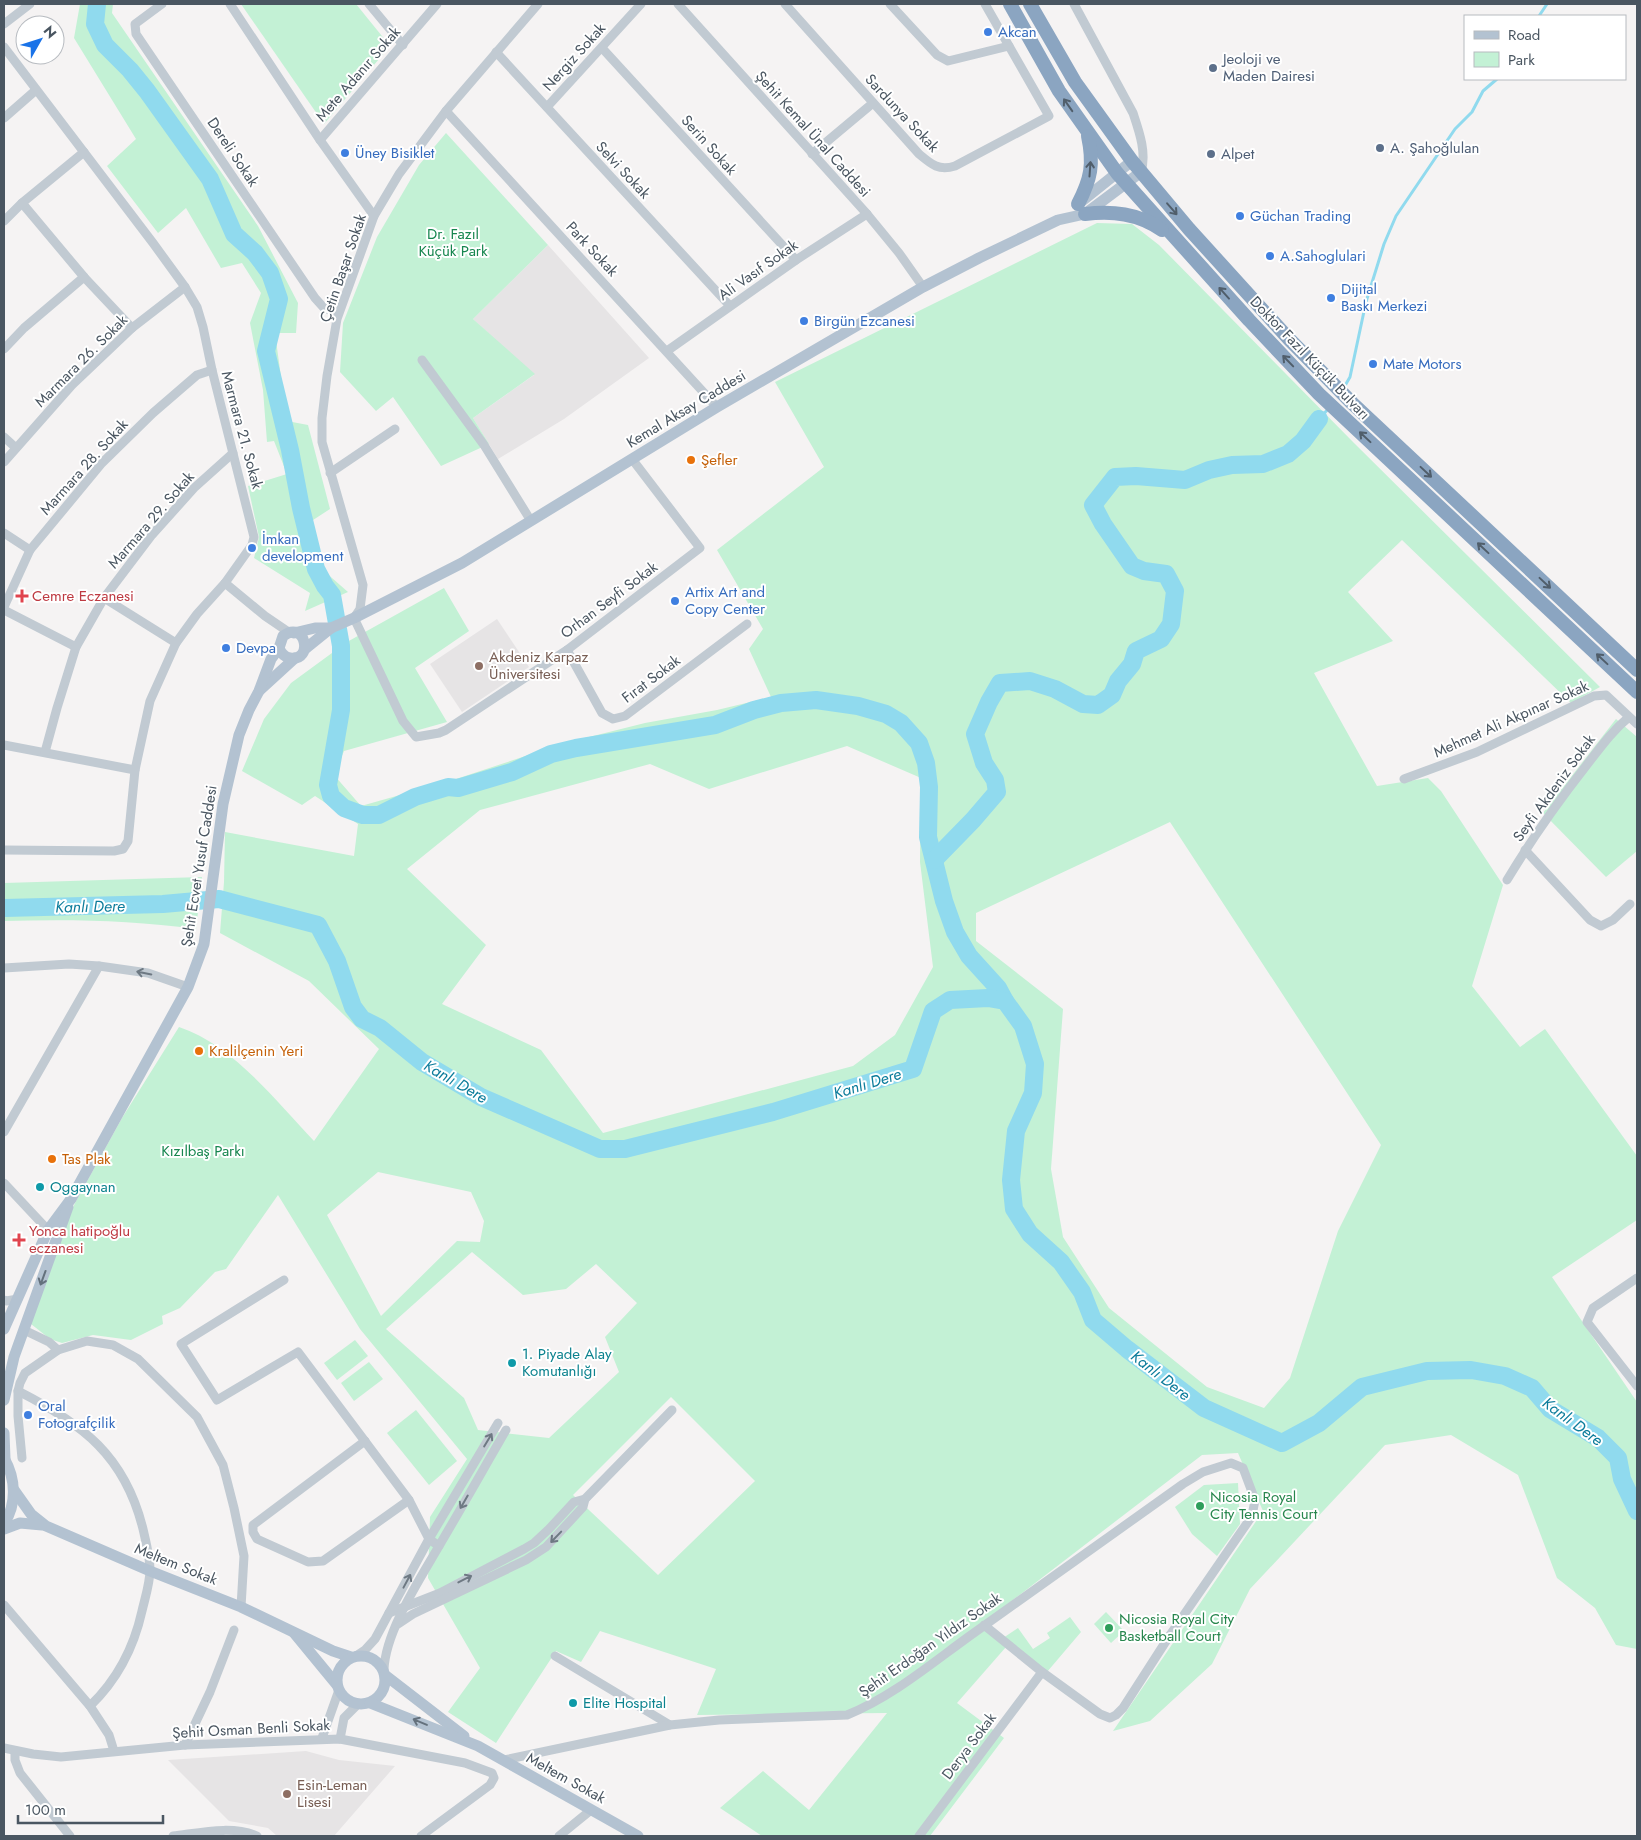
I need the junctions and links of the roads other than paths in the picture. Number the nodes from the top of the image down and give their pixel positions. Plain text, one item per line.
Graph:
1 (30, 4) edge
2 (162, 4) edge
3 (230, 4) edge
4 (369, 4) edge
5 (436, 4) edge
6 (538, 4) edge
7 (641, 4) edge
8 (678, 4) edge
9 (785, 4) edge
10 (890, 4) edge
11 (985, 4) edge
12 (1010, 4) edge
13 (1030, 4) edge
14 (1074, 4) edge
15 (4, 24) edge
16 (402, 45) junction
17 (1009, 46) junction
18 (4, 47) edge
19 (602, 48) junction
20 (496, 52) junction
21 (36, 90) junction
22 (873, 103) junction
23 (547, 107) junction
24 (446, 111) junction
25 (4, 118) edge
26 (1086, 131) junction
27 (320, 140) junction
28 (84, 152) junction
29 (812, 154) junction
30 (1136, 166) junction
31 (1122, 178) junction
32 (22, 203) junction
33 (1081, 209) junction
34 (867, 214) junction
35 (374, 216) junction
36 (4, 220) edge
37 (1176, 240) junction
38 (796, 260) junction
39 (84, 276) junction
40 (185, 287) junction
41 (923, 287) junction
42 (730, 306) junction
43 (338, 313) junction
44 (132, 328) junction
45 (4, 349) edge
46 (666, 351) junction
47 (422, 360) dead end
48 (212, 370) junction
49 (717, 407) junction
50 (395, 429) dead end
51 (4, 437) edge
52 (16, 448) junction
53 (233, 453) junction
54 (632, 459) junction
55 (4, 462) edge
56 (330, 474) junction
57 (531, 521) junction
58 (4, 533) edge
59 (30, 550) junction
60 (225, 583) junction
61 (104, 598) junction
62 (4, 609) edge
63 (265, 616) junction
64 (354, 618) junction
65 (747, 624) dead end
66 (331, 628) junction
67 (292, 633) junction
68 (176, 643) junction
69 (279, 646) junction
70 (76, 647) junction
71 (305, 649) junction
72 (567, 650) junction
73 (295, 658) junction
74 (1637, 670) edge
75 (259, 691) junction
76 (1637, 692) edge
77 (1629, 717) junction
78 (1637, 724) edge
79 (4, 744) edge
80 (45, 752) junction
81 (135, 770) junction
82 (1404, 779) dead end
83 (4, 850) edge
84 (1524, 850) junction
85 (1506, 880) dead end
86 (1630, 904) dead end
87 (99, 966) junction
88 (4, 968) edge
89 (188, 987) junction
90 (4, 1132) edge
91 (4, 1183) edge
92 (71, 1199) junction
93 (48, 1230) junction
94 (1637, 1278) edge
95 (284, 1280) dead end
96 (18, 1299) junction
97 (4, 1300) edge
98 (4, 1328) edge
99 (24, 1330) junction
100 (58, 1350) junction
101 (1637, 1386) edge
102 (18, 1391) junction
103 (4, 1400) edge
104 (672, 1410) dead end
105 (498, 1423) dead end
106 (506, 1430) dead end
107 (4, 1433) edge
108 (365, 1441) junction
109 (22, 1458) dead end
110 (4, 1459) edge
111 (14, 1490) junction
112 (585, 1499) junction
113 (409, 1500) junction
114 (4, 1524) edge
115 (46, 1526) junction
116 (4, 1529) edge
117 (429, 1539) junction
118 (439, 1546) junction
119 (150, 1571) junction
120 (4, 1605) edge
121 (241, 1607) junction
122 (405, 1607) junction
123 (389, 1613) junction
124 (397, 1625) junction
125 (984, 1625) junction
126 (234, 1630) dead end
127 (293, 1632) junction
128 (353, 1656) junction
129 (554, 1656) dead end
130 (1042, 1672) junction
131 (384, 1673) junction
132 (338, 1688) junction
133 (364, 1703) junction
134 (90, 1706) junction
135 (670, 1725) junction
136 (322, 1738) junction
137 (340, 1739) junction
138 (185, 1745) junction
139 (478, 1746) junction
140 (4, 1748) edge
141 (15, 1751) junction
142 (114, 1751) junction
143 (504, 1760) junction
144 (591, 1810) junction
145 (70, 1836) edge
146 (172, 1836) edge
147 (257, 1836) edge
148 (422, 1836) edge
149 (559, 1836) edge
150 (638, 1836) edge
151 (919, 1836) edge

1 - 15 street
2 - 43 street, Dereli Sokak
3 - 27 street
4 - 16 street
5 - 16 street, Mete Adanır Sokak
6 - 20 street, Çetin Başar Sokak
7 - 19 street, Nergiz Sokak
8 - 29 street, Şehit Kemal Ünal Caddesi
9 - 22 street, Sardunya Sokak
10 - 17 street
11 - 17 street
26 -> 12 highway, Doktor Fazıl Küçük Bulvarı
13 - 30 highway, Doktor Fazıl Küçük Bulvarı
14 - 30 street
16 - 27 street, Mete Adanır Sokak
17 - 22 street, Sardunya Sokak
18 - 21 street, Marmara 21. Sokak
19 - 23 street, Nergiz Sokak
19 - 38 street, Serin Sokak
20 - 23 street, Selvi Sokak
20 - 24 street, Çetin Başar Sokak
21 - 25 street
21 - 28 street, Marmara 21. Sokak
22 - 29 street
23 - 42 street, Selvi Sokak
24 - 35 street, Çetin Başar Sokak
24 - 46 street, Park Sokak
26 - 31 highway, Doktor Fazıl Küçük Bulvarı
33 -> 26 highway
27 - 35 street
28 - 32 street
28 - 40 street, Marmara 21. Sokak
29 - 34 street, Şehit Kemal Ünal Caddesi
30 - 31 main road, Kemal Aksay Caddesi
30 -> 74 highway, Doktor Fazıl Küçük Bulvarı
31 - 33 main road, Kemal Aksay Caddesi
31 - 37 highway, Doktor Fazıl Küçük Bulvarı
32 - 36 street
32 - 39 street
33 - 37 highway
33 - 41 main road, Kemal Aksay Caddesi
34 - 38 street, Ali Vasıf Sokak
34 - 41 street, Şehit Kemal Ünal Caddesi
35 - 43 street, Çetin Başar Sokak
76 -> 37 highway, Doktor Fazıl Küçük Bulvarı
38 - 42 street, Ali Vasıf Sokak
39 - 44 street
39 - 45 street
40 - 44 street, Marmara 26. Sokak
40 - 48 street, Marmara 21. Sokak
41 - 49 main road, Kemal Aksay Caddesi
42 - 46 street, Ali Vasıf Sokak
43 - 56 street, Çetin Başar Sokak
44 - 52 street, Marmara 26. Sokak
46 - 49 street, Park Sokak
47 - 57 street
48 - 53 street, Marmara 21. Sokak
48 - 59 street, Marmara 28. Sokak
49 - 54 main road, Kemal Aksay Caddesi
50 - 56 street
51 - 52 street
52 - 55 street, Marmara 26. Sokak
53 - 60 street, Marmara 21. Sokak
53 - 61 street, Marmara 29. Sokak
54 - 57 main road, Kemal Aksay Caddesi
54 - 72 street, Orhan Seyfi Sokak
56 - 64 street, Çetin Başar Sokak
57 - 64 main road, Kemal Aksay Caddesi
58 - 59 street
59 - 62 street, Marmara 28. Sokak
60 - 63 street
60 - 68 street, Marmara 21. Sokak
61 - 68 street
61 - 70 street, Marmara 29. Sokak
62 - 70 street
63 - 67 street
63 - 69 street
64 - 66 main road, Kemal Aksay Caddesi
64 - 72 street, Orhan Seyfi Sokak
65 - 72 street, Fırat Sokak
66 - 67 main road, Kemal Aksay Caddesi
66 - 71 main road, Kemal Aksay Caddesi
67 - 69 main road
67 - 71 main road
68 - 81 street, Marmara 21. Sokak
69 - 73 main road
69 - 75 main road
70 - 80 street, Marmara 29. Sokak
71 - 73 main road
73 - 75 main road
75 - 89 main road, Şehit Ecvet Yusuf Caddesi
77 - 78 street
77 - 82 street, Mehmet Ali Akpınar Sokak
77 - 84 street, Seyfi Akdeniz Sokak
79 - 80 street
80 - 81 street
81 - 83 street, Marmara 21. Sokak
84 - 85 street, Seyfi Akdeniz Sokak
84 - 86 street
87 - 88 street
89 -> 87 street
87 - 90 street
89 - 92 main road, Şehit Ecvet Yusuf Caddesi
91 - 93 street
92 - 93 main road, Şehit Ecvet Yusuf Caddesi
92 -> 99 main road, Şehit Ecvet Yusuf Caddesi
93 - 96 main road, Şehit Ecvet Yusuf Caddesi
94 - 101 street
95 - 108 street
96 - 97 street
96 - 98 main road, Şehit Ecvet Yusuf Caddesi
99 - 100 street
99 - 103 main road, Şehit Ecvet Yusuf Caddesi
100 - 102 street
100 - 121 street
102 - 109 street
102 - 119 street
104 - 112 street
117 -> 105 street
106 -> 118 street
107 - 110 main road
108 - 113 street
108 - 113 street
110 - 111 main road
111 - 114 main road
111 - 115 main road, Meltem Sokak
122 -> 112 street
112 -> 124 street
113 - 117 street
115 - 116 main road, Meltem Sokak
115 - 119 main road, Meltem Sokak
117 - 118 street
123 -> 117 street
118 - 122 street
119 - 121 main road, Meltem Sokak
119 - 134 street
120 - 134 street
121 - 127 main road, Meltem Sokak
122 - 123 street
122 - 124 street
123 - 128 street
124 - 131 street
125 - 130 street
125 - 130 street, Şehit Erdoğan Yıldız Sokak
125 - 135 street, Şehit Erdoğan Yıldız Sokak
126 - 138 street
127 - 128 main road, Meltem Sokak
127 - 132 main road, Meltem Sokak
128 - 131 main road
128 - 132 main road
129 - 135 street
130 - 151 street, Derya Sokak
131 - 133 main road
131 - 139 main road, Meltem Sokak
132 - 133 main road
132 - 136 street
133 - 137 street
139 -> 133 main road, Meltem Sokak
134 - 142 street
135 - 143 street, Şehit Erdoğan Yıldız Sokak
136 - 137 street, Şehit Osman Benli Sokak
136 - 138 street, Şehit Osman Benli Sokak
137 - 148 street, Şehit Osman Benli Sokak
138 - 142 street, Şehit Osman Benli Sokak
139 - 143 main road, Meltem Sokak
140 - 141 street, Şehit Osman Benli Sokak
141 - 142 street, Şehit Osman Benli Sokak
141 - 145 street
143 - 144 main road, Meltem Sokak
144 - 149 street
144 - 150 main road, Meltem Sokak
146 - 147 street

